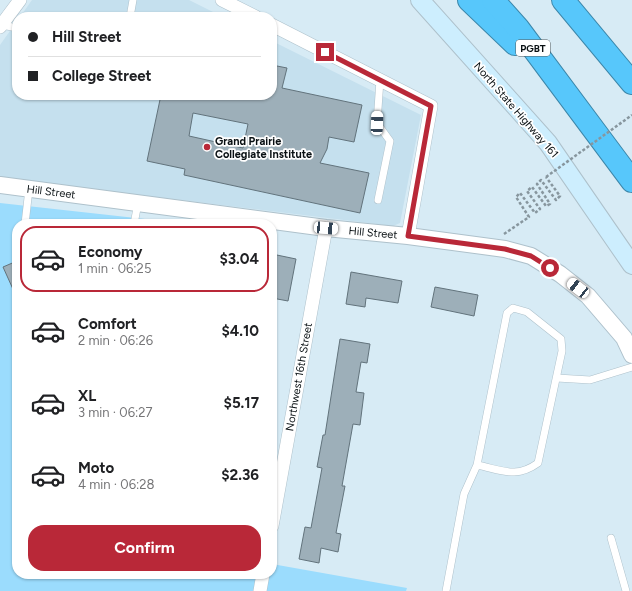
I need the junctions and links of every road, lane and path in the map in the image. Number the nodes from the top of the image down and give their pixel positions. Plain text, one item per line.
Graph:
1 (20, 0) edge
2 (133, 0) edge
3 (222, 0) edge
4 (420, 0) edge
5 (469, 0) edge
6 (493, 0) edge
7 (563, 0) edge
8 (583, 0) edge
9 (131, 12) edge
10 (246, 12) edge
11 (1, 26) edge
12 (12, 27) edge
13 (277, 28) edge
14 (632, 63) edge
15 (380, 80) junction
16 (632, 83) edge
17 (570, 98) junction
18 (632, 115) edge
19 (632, 181) edge
20 (0, 185) edge
21 (29, 189) junction
22 (378, 200) dead end
23 (138, 203) junction
24 (529, 217) dead end
25 (26, 219) edge
26 (135, 219) edge
27 (258, 219) edge
28 (277, 221) edge
29 (326, 228) junction
30 (408, 236) junction
31 (632, 265) edge
32 (632, 355) edge
33 (632, 367) edge
34 (557, 378) junction
35 (477, 465) junction
36 (277, 498) edge
37 (611, 538) dead end
38 (262, 579) edge
39 (260, 591) edge
40 (446, 591) edge
41 (626, 591) edge

1 - 11 street
2 - 9 lane
3 - 10 street
4 - 31 main road, North State Highway 161
5 - 17 highway
6 - 17 highway, PGBT
7 - 16 highway
8 - 14 highway
11 - 12 lane
13 - 15 street
15 - 22 lane
15 - 30 street
17 - 19 highway, PGBT
18 - 24 path, bridge
20 - 21 street, Hill Street
21 - 23 street, Hill Street
21 - 25 lane
23 - 26 lane
23 - 27 street, Hill Street
28 - 29 street, Hill Street
29 - 30 street, Hill Street
29 - 36 street, Northwest 16th Street
30 - 32 street, Hill Street
33 - 34 lane
34 - 35 lane
34 - 35 lane
35 - 40 lane
37 - 41 lane
38 - 39 street

